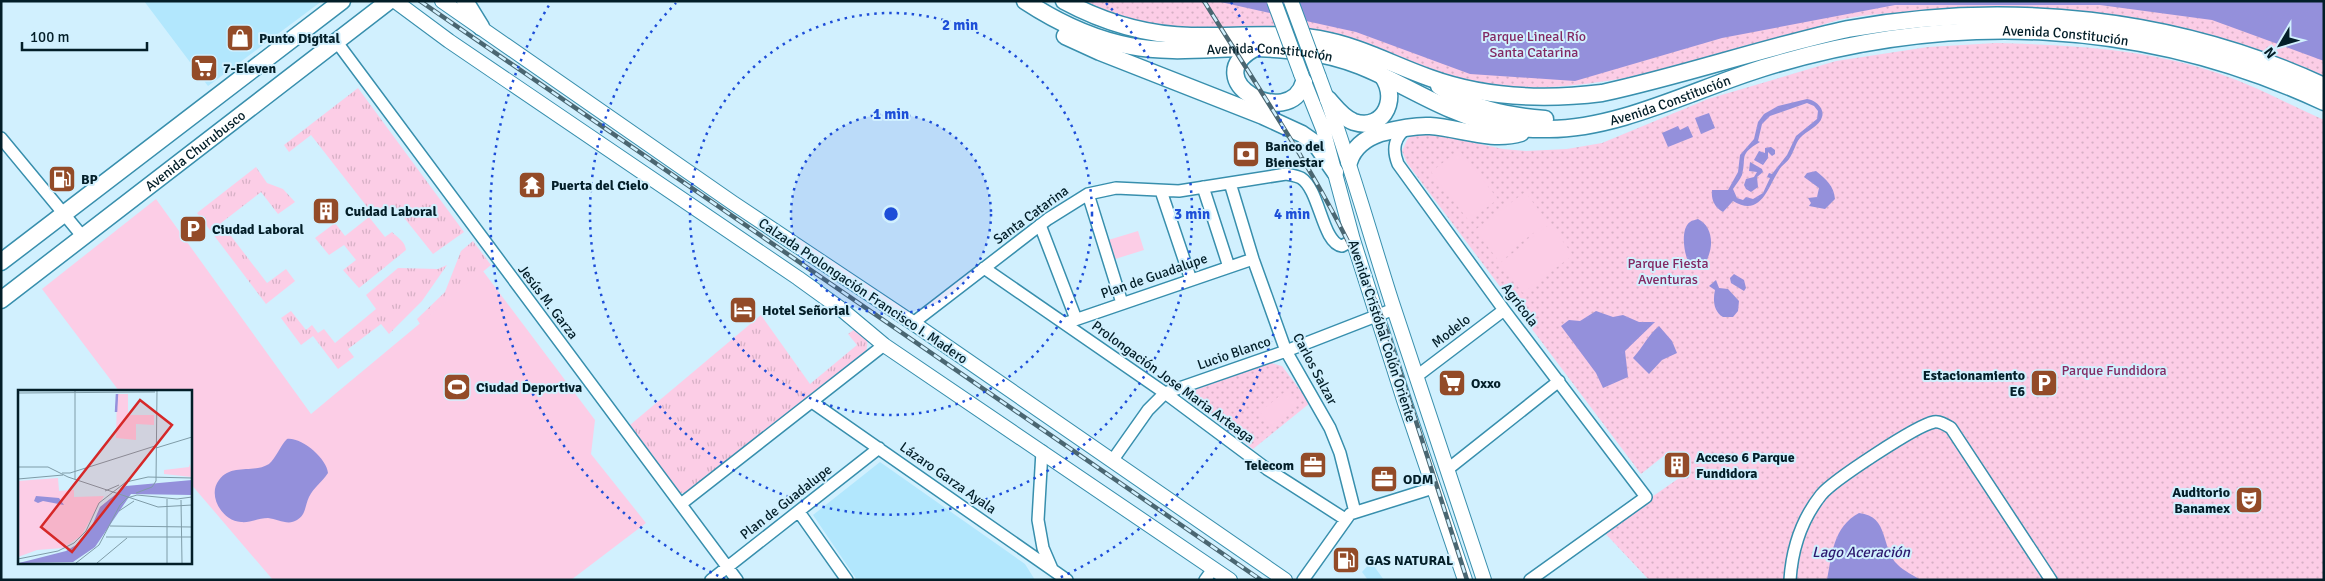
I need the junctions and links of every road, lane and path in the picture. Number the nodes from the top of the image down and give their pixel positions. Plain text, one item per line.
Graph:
1 (327, 1) edge
2 (342, 1) edge
3 (390, 1) edge
4 (396, 1) edge
5 (442, 1) edge
6 (464, 1) edge
7 (1014, 1) edge
8 (1025, 1) edge
9 (1064, 1) edge
10 (1274, 1) edge
11 (1291, 1) edge
12 (481, 28) junction
13 (306, 29) junction
14 (336, 41) junction
15 (1254, 48) junction
16 (1379, 72) junction
17 (1308, 77) junction
18 (1431, 79) junction
19 (2324, 86) edge
20 (1328, 99) junction
21 (2324, 102) edge
22 (1632, 114) junction
23 (1408, 127) junction
24 (1530, 129) junction
25 (1, 138) edge
26 (1342, 167) junction
27 (1230, 183) junction
28 (1203, 187) junction
29 (1161, 191) junction
30 (1088, 194) junction
31 (65, 214) junction
32 (1040, 225) junction
33 (83, 237) junction
34 (1353, 240) junction
35 (1253, 259) junction
36 (1, 262) edge
37 (1229, 267) junction
38 (984, 268) junction
39 (1191, 280) junction
40 (1, 300) edge
41 (1122, 303) junction
42 (1394, 310) junction
43 (1504, 310) junction
44 (1377, 317) junction
45 (1071, 321) junction
46 (913, 323) junction
47 (884, 345) junction
48 (1286, 351) junction
49 (1417, 376) junction
50 (1559, 381) junction
51 (1165, 393) junction
52 (812, 402) junction
53 (879, 448) junction
54 (1042, 451) junction
55 (1112, 461) junction
56 (1448, 469) junction
57 (1433, 488) junction
58 (681, 504) junction
59 (799, 512) junction
60 (1355, 512) junction
61 (1345, 520) junction
62 (728, 567) junction
63 (1209, 574) edge
64 (1054, 575) edge
65 (711, 580) edge
66 (738, 580) edge
67 (847, 580) edge
68 (1067, 580) edge
69 (1230, 580) edge
70 (1285, 580) edge
71 (1303, 580) edge
72 (1465, 580) edge
73 (1484, 580) edge
74 (1530, 580) edge
75 (1790, 580) edge
76 (2051, 580) edge

1 - 13 highway
2 - 13 highway, Avenida Churubusco
3 - 14 highway, Avenida Churubusco
4 - 47 main road, Calzada Prolongación Francisco I. Madero
5 - 12 main road, Calzada Prolongación Francisco I. Madero
6 - 12 highway
7 - 26 highway
8 - 15 highway, Avenida Constitución
9 - 18 highway, Avenida Constitución
10 - 17 main road, bridge
11 - 17 main road, bridge
12 - 46 main road, Calzada Prolongación Francisco I. Madero
13 - 31 highway, Avenida Churubusco
14 - 33 highway, Avenida Churubusco
14 - 58 street, Jesús M. Garza
15 - 16 highway, Avenida Constitución
15 - 17 highway
16 - 20 highway
16 - 24 highway, Avenida Constitución
17 - 20 main road, Avenida Cristóbal Colón Oriente
17 - 26 main road, Avenida Cristóbal Colón Oriente
18 - 19 highway, Avenida Constitución
18 - 22 highway
20 - 26 main road, Avenida Cristóbal Colón Oriente
21 - 22 highway, Avenida Constitución
22 - 24 highway, Avenida Constitución
23 - 24 highway
23 - 26 highway
23 - 43 street, Agrícola
25 - 31 street
26 - 34 main road, Avenida Cristóbal Colón Oriente
26 - 42 main road, Avenida Cristóbal Colón Oriente
27 - 28 street, Santa Catarina
27 - 34 street, Santa Catarina
27 - 35 street, Carlos Salzar
28 - 29 street, Santa Catarina
28 - 37 street
29 - 30 street, Santa Catarina
29 - 39 street
30 - 32 street, Santa Catarina
30 - 41 street
31 - 33 street
31 - 36 highway, Avenida Churubusco
32 - 38 street, Santa Catarina
32 - 45 street
33 - 40 highway, Avenida Churubusco
34 - 44 main road, Avenida Cristóbal Colón Oriente
35 - 37 street, Plan de Guadalupe
35 - 48 street, Carlos Salzar
37 - 39 street, Plan de Guadalupe
38 - 45 street, Prolongación Jose Maria Arteaga
38 - 46 street, Santa Catarina
39 - 41 street, Plan de Guadalupe
41 - 45 street, Plan de Guadalupe
42 - 44 street, Lucio Blanco
42 - 49 main road, Avenida Cristóbal Colón Oriente
43 - 49 street, Modelo
43 - 50 street, Agrícola
44 - 48 street, Lucio Blanco
44 - 57 main road, Avenida Cristóbal Colón Oriente
45 - 51 street, Prolongación Jose Maria Arteaga
46 - 55 main road, Calzada Prolongación Francisco I. Madero
47 - 52 street
47 - 54 main road, Calzada Prolongación Francisco I. Madero
48 - 51 street, Lucio Blanco
48 - 60 street, Carlos Salzar
49 - 56 main road, Avenida Cristóbal Colón Oriente
50 - 56 street
50 - 74 street, Agrícola
51 - 55 street, Lucio Blanco
51 - 61 street, Prolongación Jose Maria Arteaga
52 - 53 street, Lázaro Garza Ayala
52 - 58 street
53 - 59 street, Plan de Guadalupe
53 - 64 street, Lázaro Garza Ayala
54 - 63 main road, Calzada Prolongación Francisco I. Madero
54 - 64 street
55 - 70 main road, Calzada Prolongación Francisco I. Madero
56 - 73 main road, Avenida Cristóbal Colón Oriente
57 - 60 street
57 - 72 main road, Avenida Cristóbal Colón Oriente
58 - 62 street, Jesús M. Garza
59 - 62 street, Plan de Guadalupe
59 - 67 street
60 - 61 street
61 - 71 street
62 - 65 street, Plan de Guadalupe
62 - 66 street, Jesús M. Garza
63 - 69 main road, Calzada Prolongación Francisco I. Madero
64 - 68 street, Lázaro Garza Ayala
75 - 76 street

